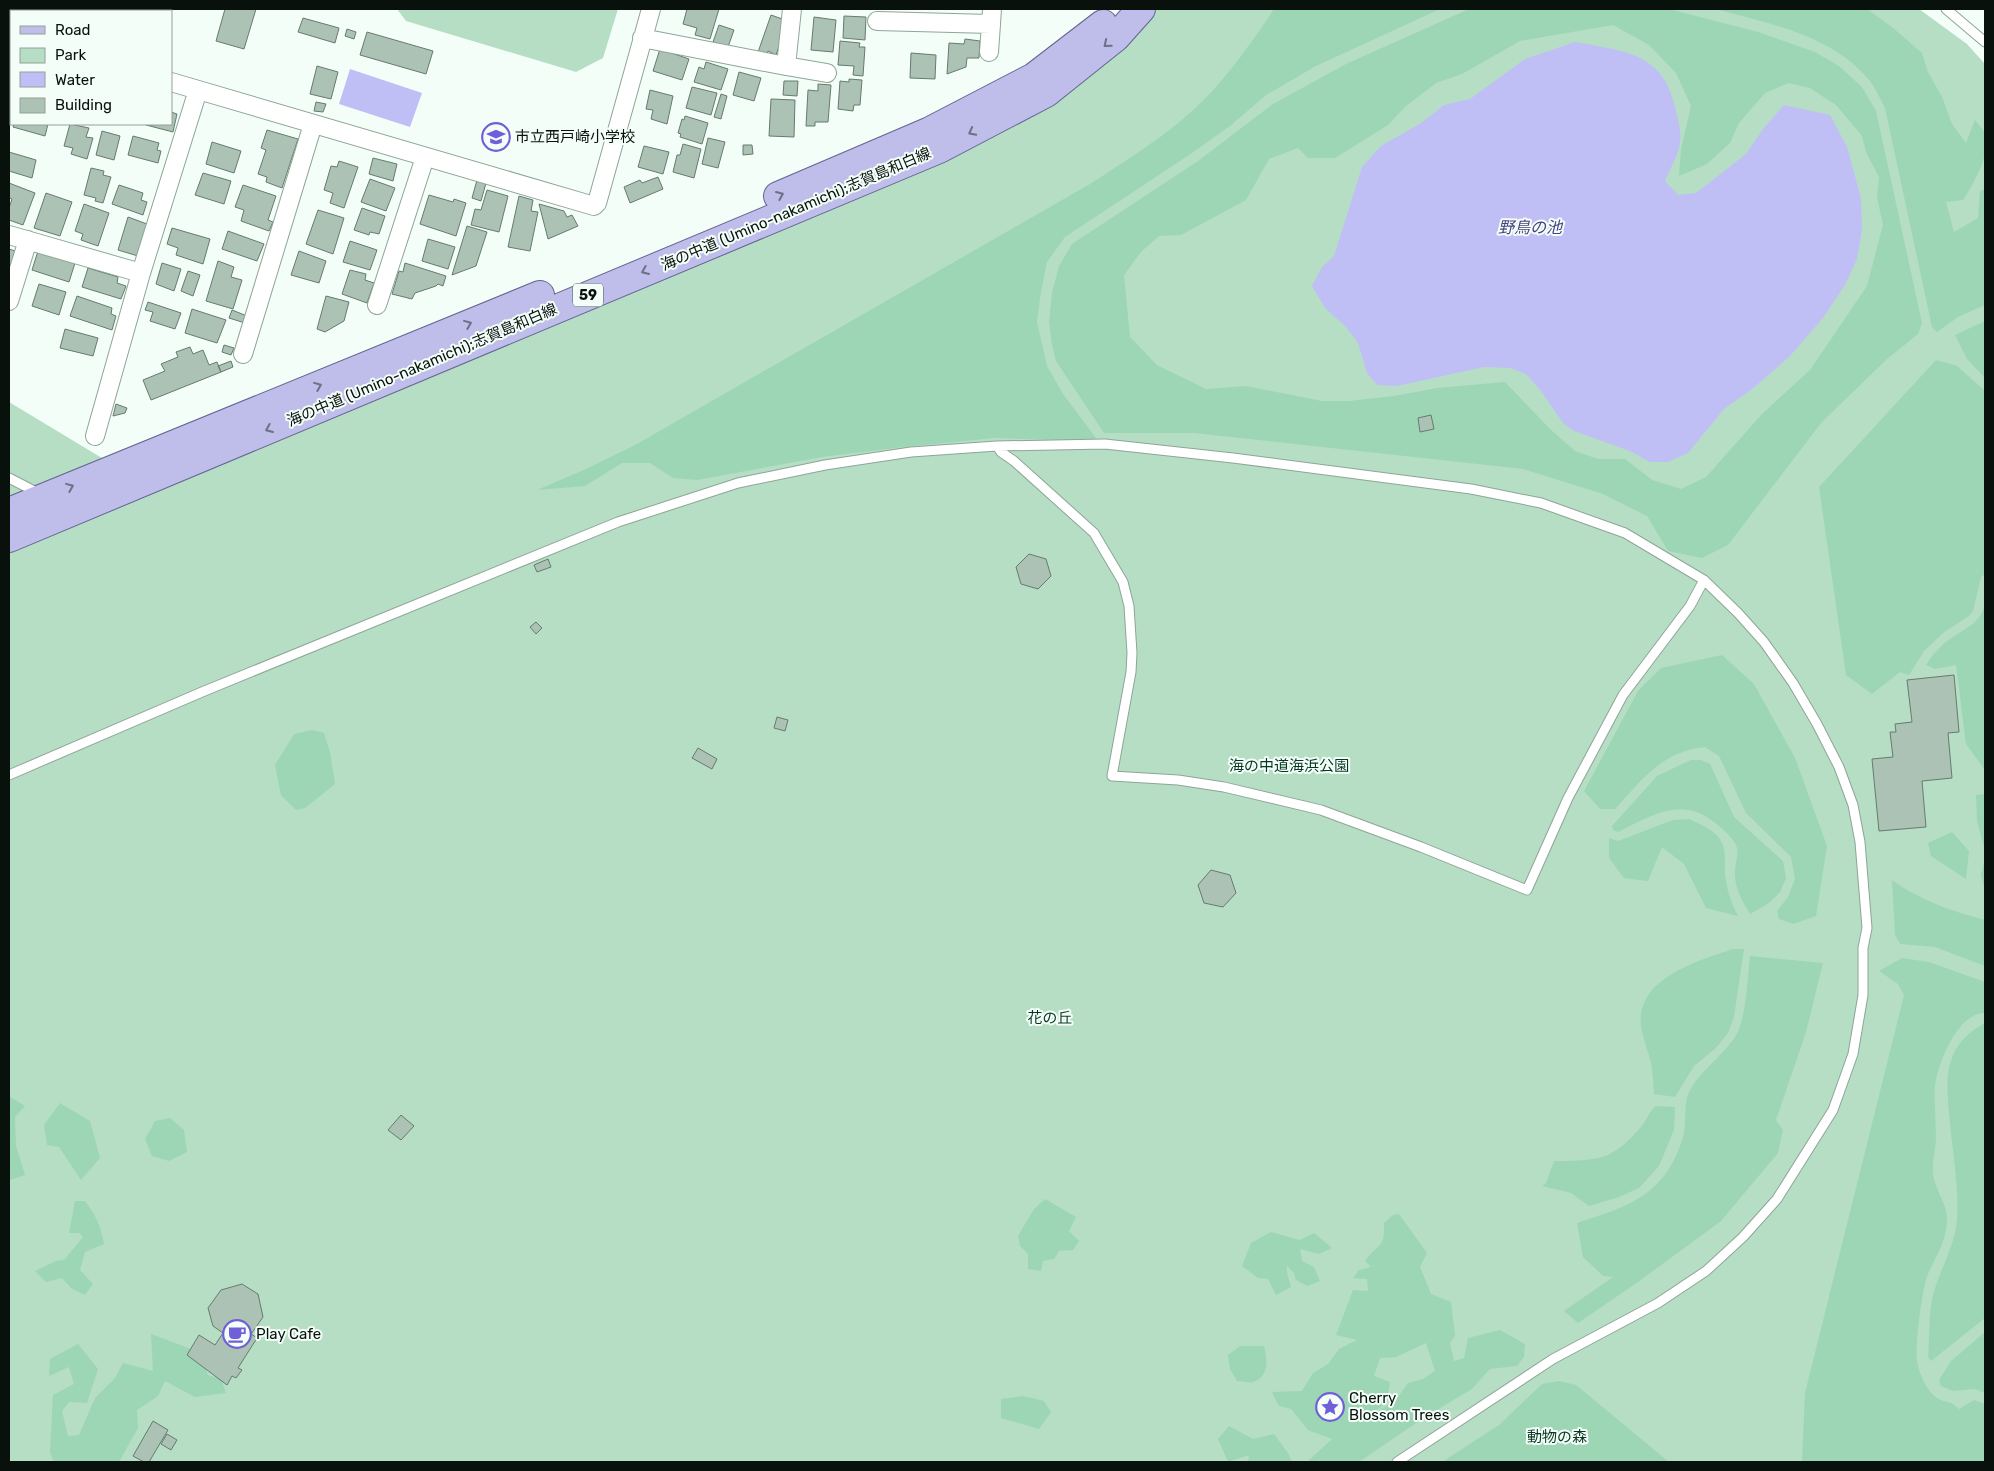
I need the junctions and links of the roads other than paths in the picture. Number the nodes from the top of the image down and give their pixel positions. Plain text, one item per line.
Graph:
1 (650, 9) edge
2 (792, 9) edge
3 (1115, 9) edge
4 (1141, 9) edge
5 (1946, 9) edge
6 (991, 16) edge
7 (876, 21) dead end
8 (642, 38) junction
9 (1985, 42) edge
10 (989, 52) dead end
11 (786, 66) junction
12 (827, 73) dead end
13 (172, 82) edge
14 (198, 90) junction
15 (313, 124) junction
16 (425, 157) junction
17 (9, 235) edge
18 (28, 240) junction
19 (141, 273) junction
20 (9, 301) edge
21 (377, 305) dead end
22 (243, 354) dead end
23 (95, 436) dead end
24 (996, 446) junction
25 (9, 478) edge
26 (45, 497) junction
27 (9, 512) edge
28 (9, 538) edge
29 (1704, 580) junction
30 (9, 774) edge
31 (1397, 1462) edge

1 - 8 street
2 - 11 street
26 -> 3 main road, 海の中道 (Umino-nakamichi);志賀島和白線 / 59
4 -> 28 main road, 海の中道 (Umino-nakamichi);志賀島和白線 / 59
5 - 9 lane
6 - 7 street
6 - 10 street
8 - 11 street
8 - 16 street
11 - 12 street
13 - 14 street
14 - 15 street
14 - 19 street
15 - 16 street
15 - 22 street
16 - 21 street
17 - 18 street
18 - 19 street
18 - 20 street
19 - 23 street
24 - 29 lane
24 - 29 lane
24 - 30 lane
25 - 26 lane
26 - 27 main road, 海の中道 (Umino-nakamichi);志賀島和白線 / 59
29 - 31 lane

